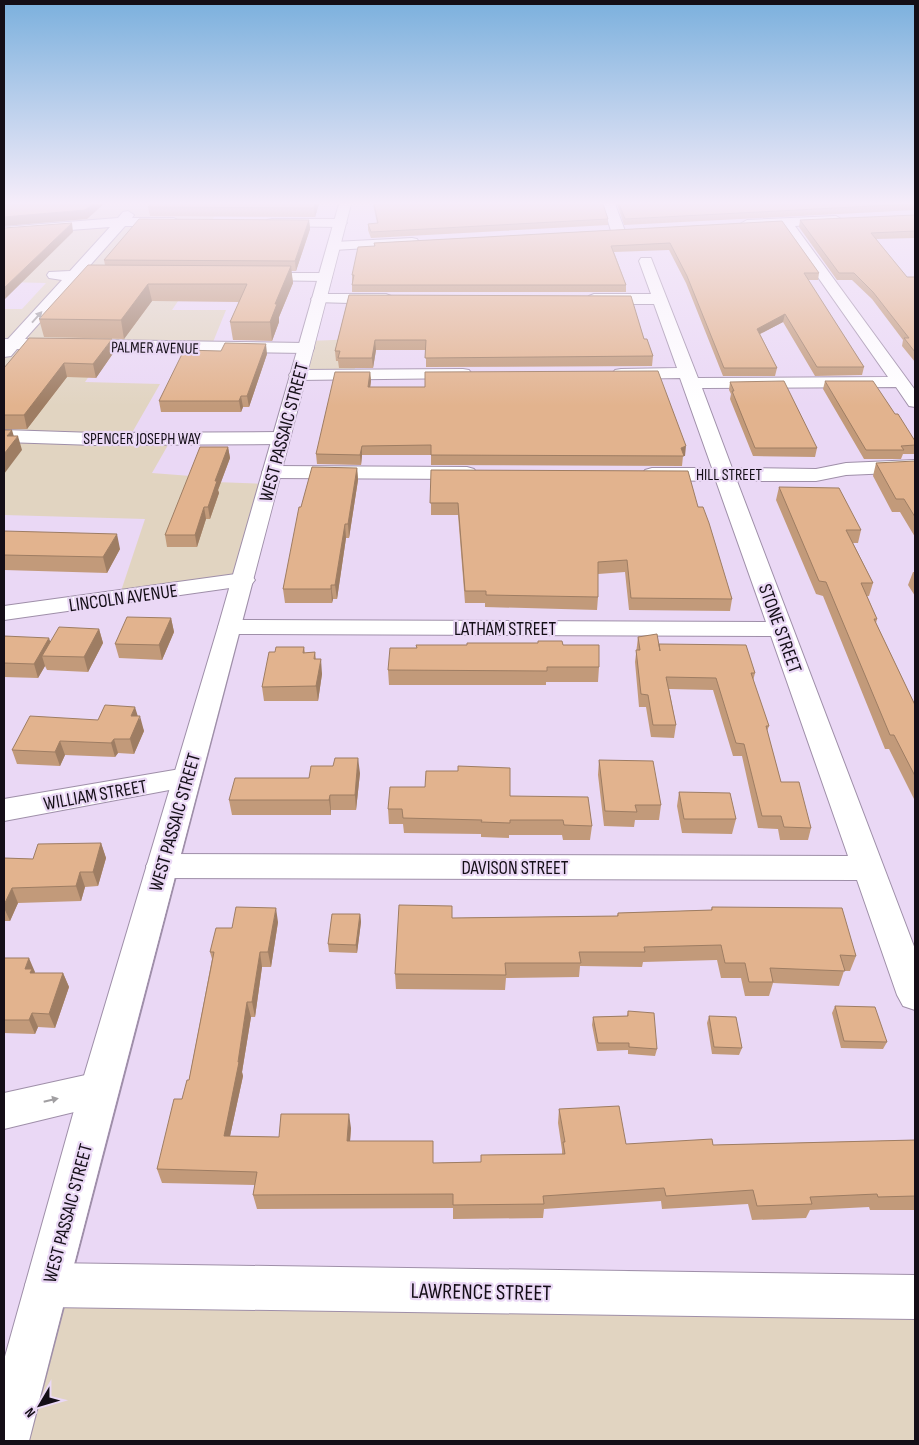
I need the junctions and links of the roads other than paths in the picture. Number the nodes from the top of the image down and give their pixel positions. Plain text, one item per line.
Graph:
1 (57, 271) edge
2 (77, 271) edge
3 (327, 271) edge
4 (650, 271) edge
5 (822, 271) edge
6 (74, 275) junction
7 (130, 276) edge
8 (241, 277) edge
9 (322, 288) junction
10 (397, 299) edge
11 (582, 299) edge
12 (660, 299) junction
13 (6, 347) edge
14 (302, 362) junction
15 (482, 374) edge
16 (609, 374) edge
17 (689, 378) junction
18 (901, 382) junction
19 (915, 402) edge
20 (4, 436) edge
21 (280, 438) junction
22 (915, 466) edge
23 (272, 472) junction
24 (488, 473) edge
25 (636, 474) edge
26 (724, 474) junction
27 (243, 580) junction
28 (4, 613) edge
29 (230, 627) junction
30 (781, 629) junction
31 (186, 778) junction
32 (4, 810) edge
33 (162, 866) junction
34 (869, 868) junction
35 (915, 996) edge
36 (99, 1089) junction
37 (4, 1111) edge
38 (47, 1285) junction
39 (915, 1297) edge
40 (5, 1441) edge

1 - 6 street
2 - 6 street
3 - 9 street, WEST PASSAIC STREET
4 - 12 street, STONE STREET
5 - 18 street
6 - 7 street
13 -> 6 street
8 - 9 street
9 - 10 street
9 - 14 street, WEST PASSAIC STREET
11 - 12 street
12 - 17 street, STONE STREET
13 - 14 street, PALMER AVENUE
14 - 15 street, PALMER AVENUE
14 - 21 street, WEST PASSAIC STREET
16 - 17 street
17 - 18 street
17 - 26 street, STONE STREET
18 - 19 street
20 - 21 street, SPENCER JOSEPH WAY
21 - 23 street, WEST PASSAIC STREET
22 - 26 street, HILL STREET
23 - 24 street
23 - 27 street, WEST PASSAIC STREET
25 - 26 street, HILL STREET
26 - 30 street, STONE STREET
27 - 28 street, LINCOLN AVENUE
27 - 29 street, WEST PASSAIC STREET
29 - 30 street, LATHAM STREET
29 - 31 street, WEST PASSAIC STREET
30 - 34 street, STONE STREET
31 - 32 street, WILLIAM STREET
31 - 33 street, WEST PASSAIC STREET
33 - 34 street, DAVISON STREET
33 - 36 street, WEST PASSAIC STREET
34 - 35 street, STONE STREET
37 -> 36 street
36 - 38 street, WEST PASSAIC STREET
38 - 39 street, LAWRENCE STREET
38 - 40 street, WEST PASSAIC STREET

